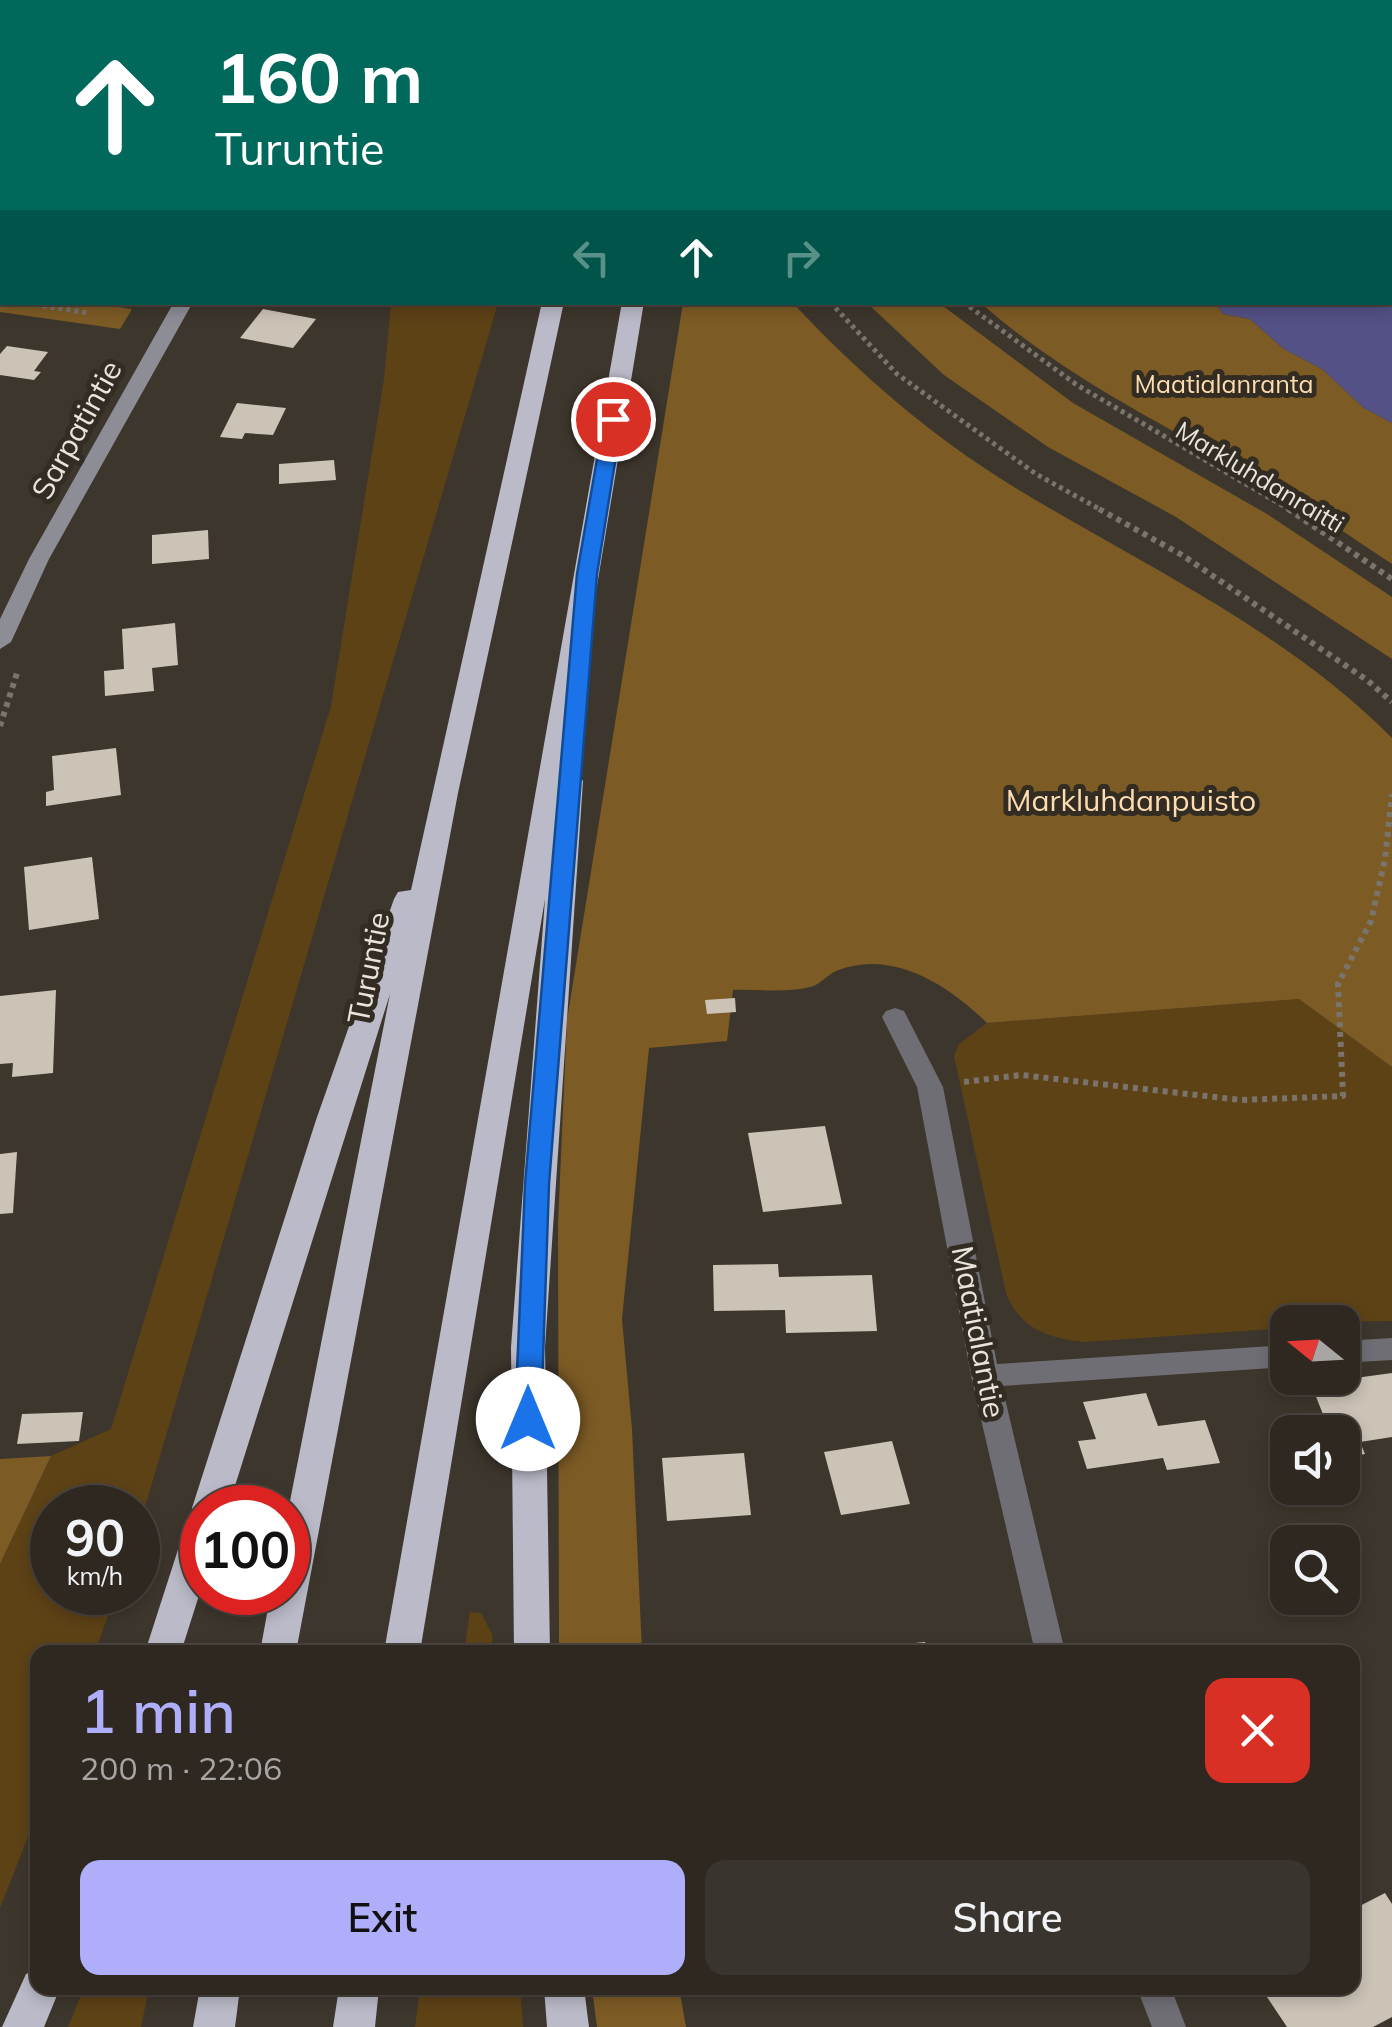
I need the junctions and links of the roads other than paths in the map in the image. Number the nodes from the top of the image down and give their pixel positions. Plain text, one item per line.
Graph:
1 (182, 305) edge
2 (552, 305) edge
3 (632, 305) edge
4 (587, 574) junction
5 (0, 642) edge
6 (444, 792) junction
7 (895, 1016) dead end
8 (1392, 1349) edge
9 (1360, 1351) edge
10 (1270, 1357) edge
11 (985, 1376) junction
12 (217, 1485) edge
13 (180, 1599) edge
14 (165, 1645) edge
15 (279, 1645) edge
16 (403, 1645) edge
17 (532, 1645) edge
18 (1048, 1645) edge
19 (37, 1995) edge
20 (219, 1995) edge
21 (358, 1995) edge
22 (565, 1995) edge
23 (1157, 1995) edge
24 (23, 2027) edge
25 (214, 2027) edge
26 (354, 2027) edge
27 (568, 2027) edge
28 (1169, 2027) edge

1 - 5 main road, Sarpatintie
2 - 6 highway, Turuntie
3 - 4 highway
4 - 16 highway
4 - 17 highway
6 - 12 highway
6 - 15 highway, Turuntie
7 - 11 street, Maatialantie
8 - 9 street
10 - 11 street
11 - 18 street, Maatialantie
13 - 14 highway
19 - 24 highway
20 - 25 highway
21 - 26 highway
22 - 27 highway
23 - 28 street

